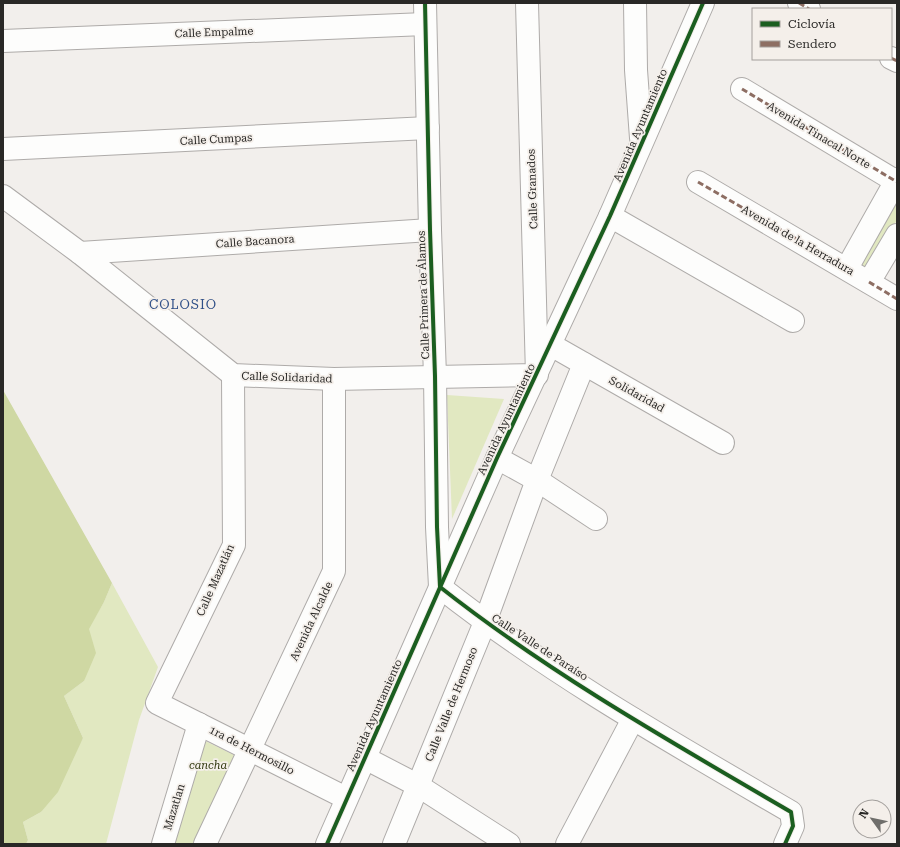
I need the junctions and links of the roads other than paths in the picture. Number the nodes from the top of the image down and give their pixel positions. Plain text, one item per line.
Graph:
1 (527, 3) edge
2 (635, 3) edge
3 (703, 3) edge
4 (425, 13) edge
5 (3, 41) edge
6 (742, 89) dead end
7 (428, 128) junction
8 (641, 142) junction
9 (3, 149) edge
10 (897, 181) edge
11 (698, 182) dead end
12 (3, 196) edge
13 (610, 216) junction
14 (430, 230) junction
15 (897, 235) edge
16 (80, 253) junction
17 (847, 268) junction
18 (869, 282) junction
19 (897, 299) edge
20 (793, 321) dead end
21 (551, 345) junction
22 (584, 364) junction
23 (233, 375) junction
24 (537, 375) junction
25 (435, 376) junction
26 (334, 379) junction
27 (723, 443) dead end
28 (497, 458) junction
29 (537, 480) junction
30 (596, 519) dead end
31 (440, 587) junction
32 (485, 622) junction
33 (157, 703) joint
34 (633, 719) junction
35 (199, 724) junction
36 (250, 750) junction
37 (365, 758) junction
38 (417, 785) junction
39 (346, 798) junction
40 (163, 844) edge
41 (205, 844) edge
42 (327, 844) edge
43 (394, 844) edge
44 (508, 844) edge
45 (567, 844) edge
46 (785, 844) edge

1 - 24 street, Calle Granados
2 - 8 street
3 - 8 street, Avenida Ayuntamiento
4 - 5 street, Calle Empalme
4 - 7 street, Calle Primera de Álamos
6 - 10 street, Avenida Tinacal Norte
7 - 9 street, Calle Cumpas
7 - 14 street, Calle Primera de Álamos
8 - 13 street, Avenida Ayuntamiento
10 - 17 street
11 - 17 street, Avenida de la Herradura
12 - 16 street, Calle Solidaridad
13 - 20 street
13 - 21 street, Avenida Ayuntamiento
14 - 16 street, Calle Bacanora
14 - 25 street, Calle Primera de Álamos
15 - 18 street
16 - 23 street, Calle Solidaridad
17 - 18 street, Avenida de la Herradura
18 - 19 street, Avenida de la Herradura
21 - 22 street, Solidaridad
21 - 24 street, Avenida Ayuntamiento
22 - 27 street, Solidaridad
22 - 29 street, Calle Valle de Hermoso
23 - 26 street, Calle Solidaridad
23 - 33 street, Calle Mazatlán
24 - 25 street, Calle Solidaridad
24 - 28 street, Avenida Ayuntamiento
25 - 26 street, Calle Solidaridad
25 - 31 street, Calle Primera de Álamos
26 - 36 street, Avenida Alcalde
28 - 29 street
28 - 31 street, Avenida Ayuntamiento
29 - 30 street
29 - 32 street, Calle Valle de Hermoso
31 - 32 street, Calle Valle de Paraíso
31 - 37 street, Avenida Ayuntamiento
32 - 34 street, Calle Valle de Paraíso
32 - 38 street, Calle Valle de Hermoso
33 - 35 street, 1ra de Hermosillo
34 - 45 street
34 - 46 street, Calle Valle de Paraíso
35 - 36 street, 1ra de Hermosillo
35 - 40 street, Mazatlan
36 - 39 street, 1ra de Hermosillo
36 - 41 street, Avenida Alcalde
37 - 38 street
37 - 39 street, Avenida Ayuntamiento
38 - 43 street, Calle Valle de Hermoso
38 - 44 street
39 - 42 street, Avenida Ayuntamiento

